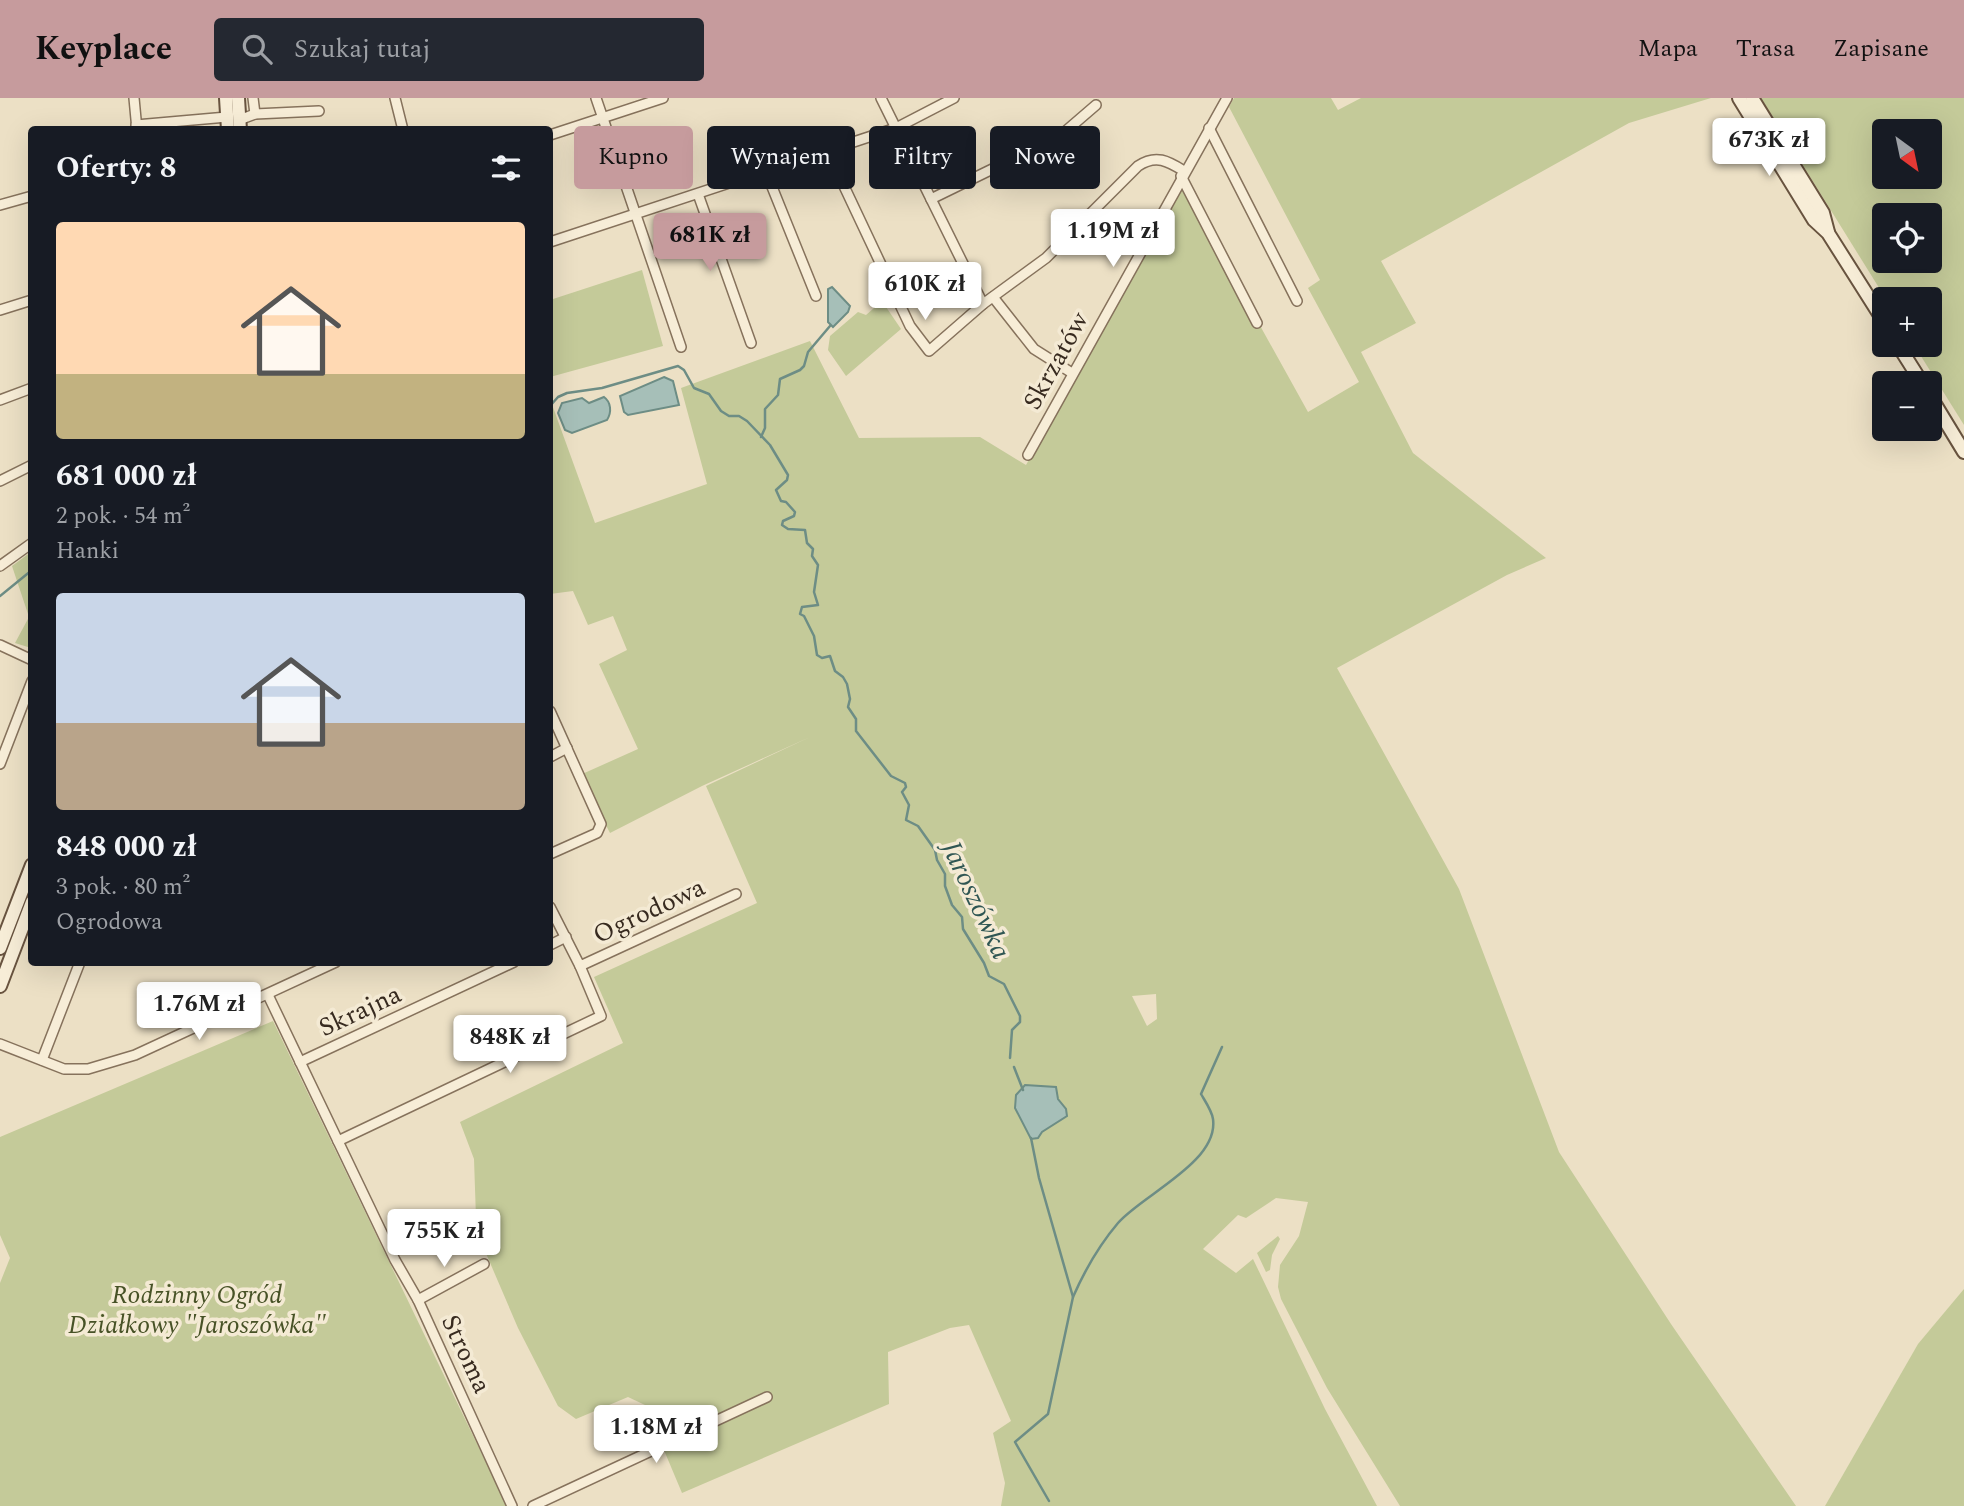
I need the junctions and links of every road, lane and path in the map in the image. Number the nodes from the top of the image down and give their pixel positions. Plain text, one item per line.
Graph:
1 (134, 98) edge
2 (226, 98) edge
3 (237, 98) edge
4 (253, 98) edge
5 (395, 98) edge
6 (596, 98) edge
7 (663, 98) edge
8 (881, 98) edge
9 (954, 98) edge
10 (1227, 98) edge
11 (1739, 98) edge
12 (1752, 98) edge
13 (1096, 105) dead end
14 (319, 111) dead end
15 (255, 114) junction
16 (603, 117) junction
17 (234, 124) edge
18 (136, 126) edge
19 (169, 126) edge
20 (402, 126) edge
21 (895, 126) edge
22 (900, 126) edge
23 (1209, 128) junction
24 (553, 134) edge
25 (1183, 173) junction
26 (713, 189) edge
27 (773, 189) edge
28 (846, 189) edge
29 (926, 189) edge
30 (698, 194) junction
31 (28, 197) edge
32 (931, 199) junction
33 (0, 205) edge
34 (637, 212) junction
35 (1828, 233) junction
36 (553, 241) edge
37 (816, 296) dead end
38 (993, 297) junction
39 (1297, 300) dead end
40 (28, 301) edge
41 (1872, 302) edge
42 (983, 304) junction
43 (0, 310) edge
44 (1257, 323) dead end
45 (751, 343) dead end
46 (681, 347) dead end
47 (1072, 373) junction
48 (28, 390) edge
49 (0, 400) edge
50 (1942, 416) edge
51 (1964, 452) edge
52 (1028, 455) dead end
53 (28, 467) edge
54 (0, 481) edge
55 (28, 546) edge
56 (0, 565) edge
57 (0, 645) edge
58 (28, 658) edge
59 (28, 691) edge
60 (553, 718) edge
61 (567, 748) junction
62 (553, 755) edge
63 (0, 764) edge
64 (553, 854) edge
65 (28, 875) edge
66 (736, 894) dead end
67 (28, 912) edge
68 (553, 913) edge
69 (566, 937) junction
70 (553, 944) edge
71 (0, 948) edge
72 (78, 966) edge
73 (328, 966) edge
74 (505, 966) edge
75 (580, 966) junction
76 (0, 986) edge
77 (268, 995) junction
78 (0, 1044) edge
79 (42, 1060) junction
80 (300, 1062) junction
81 (338, 1140) junction
82 (484, 1264) dead end
83 (418, 1300) junction
84 (767, 1397) dead end
85 (512, 1506) edge
86 (533, 1506) edge

1 - 18 street
2 - 17 main road
3 - 17 main road
4 - 15 street
5 - 20 street
6 - 16 street
7 - 16 street
8 - 21 street
9 - 22 street
10 - 23 street, Skrzatów
11 - 35 main road
12 - 35 main road
13 - 32 street
14 - 15 street
15 - 17 street
16 - 24 street
16 - 34 street
17 - 19 street
23 - 25 street, Skrzatów
23 - 39 street
25 - 38 street
25 - 44 street
25 - 47 street, Skrzatów
26 - 30 street
27 - 37 street
28 - 42 street
29 - 32 street
30 - 34 street
30 - 45 street
31 - 33 street
32 - 42 street
34 - 36 street
34 - 46 street
35 - 41 main road
38 - 42 street
38 - 47 street
40 - 43 street
47 - 52 street, Skrzatów
48 - 49 street
50 - 51 main road
53 - 54 street
55 - 56 street
57 - 58 street
59 - 63 street
60 - 61 street
61 - 62 street
61 - 64 street
65 - 71 main road
66 - 75 street, Ogrodowa
67 - 76 main road
68 - 69 street, Ogrodowa
69 - 70 street
69 - 75 street, Ogrodowa
72 - 79 street
73 - 77 street
74 - 80 street, Skrajna
75 - 81 street, Ogrodowa
77 - 79 street
77 - 80 street, Stroma
78 - 79 street
80 - 81 street, Stroma
81 - 83 street, Stroma
82 - 83 street
83 - 85 street, Stroma
84 - 86 street

